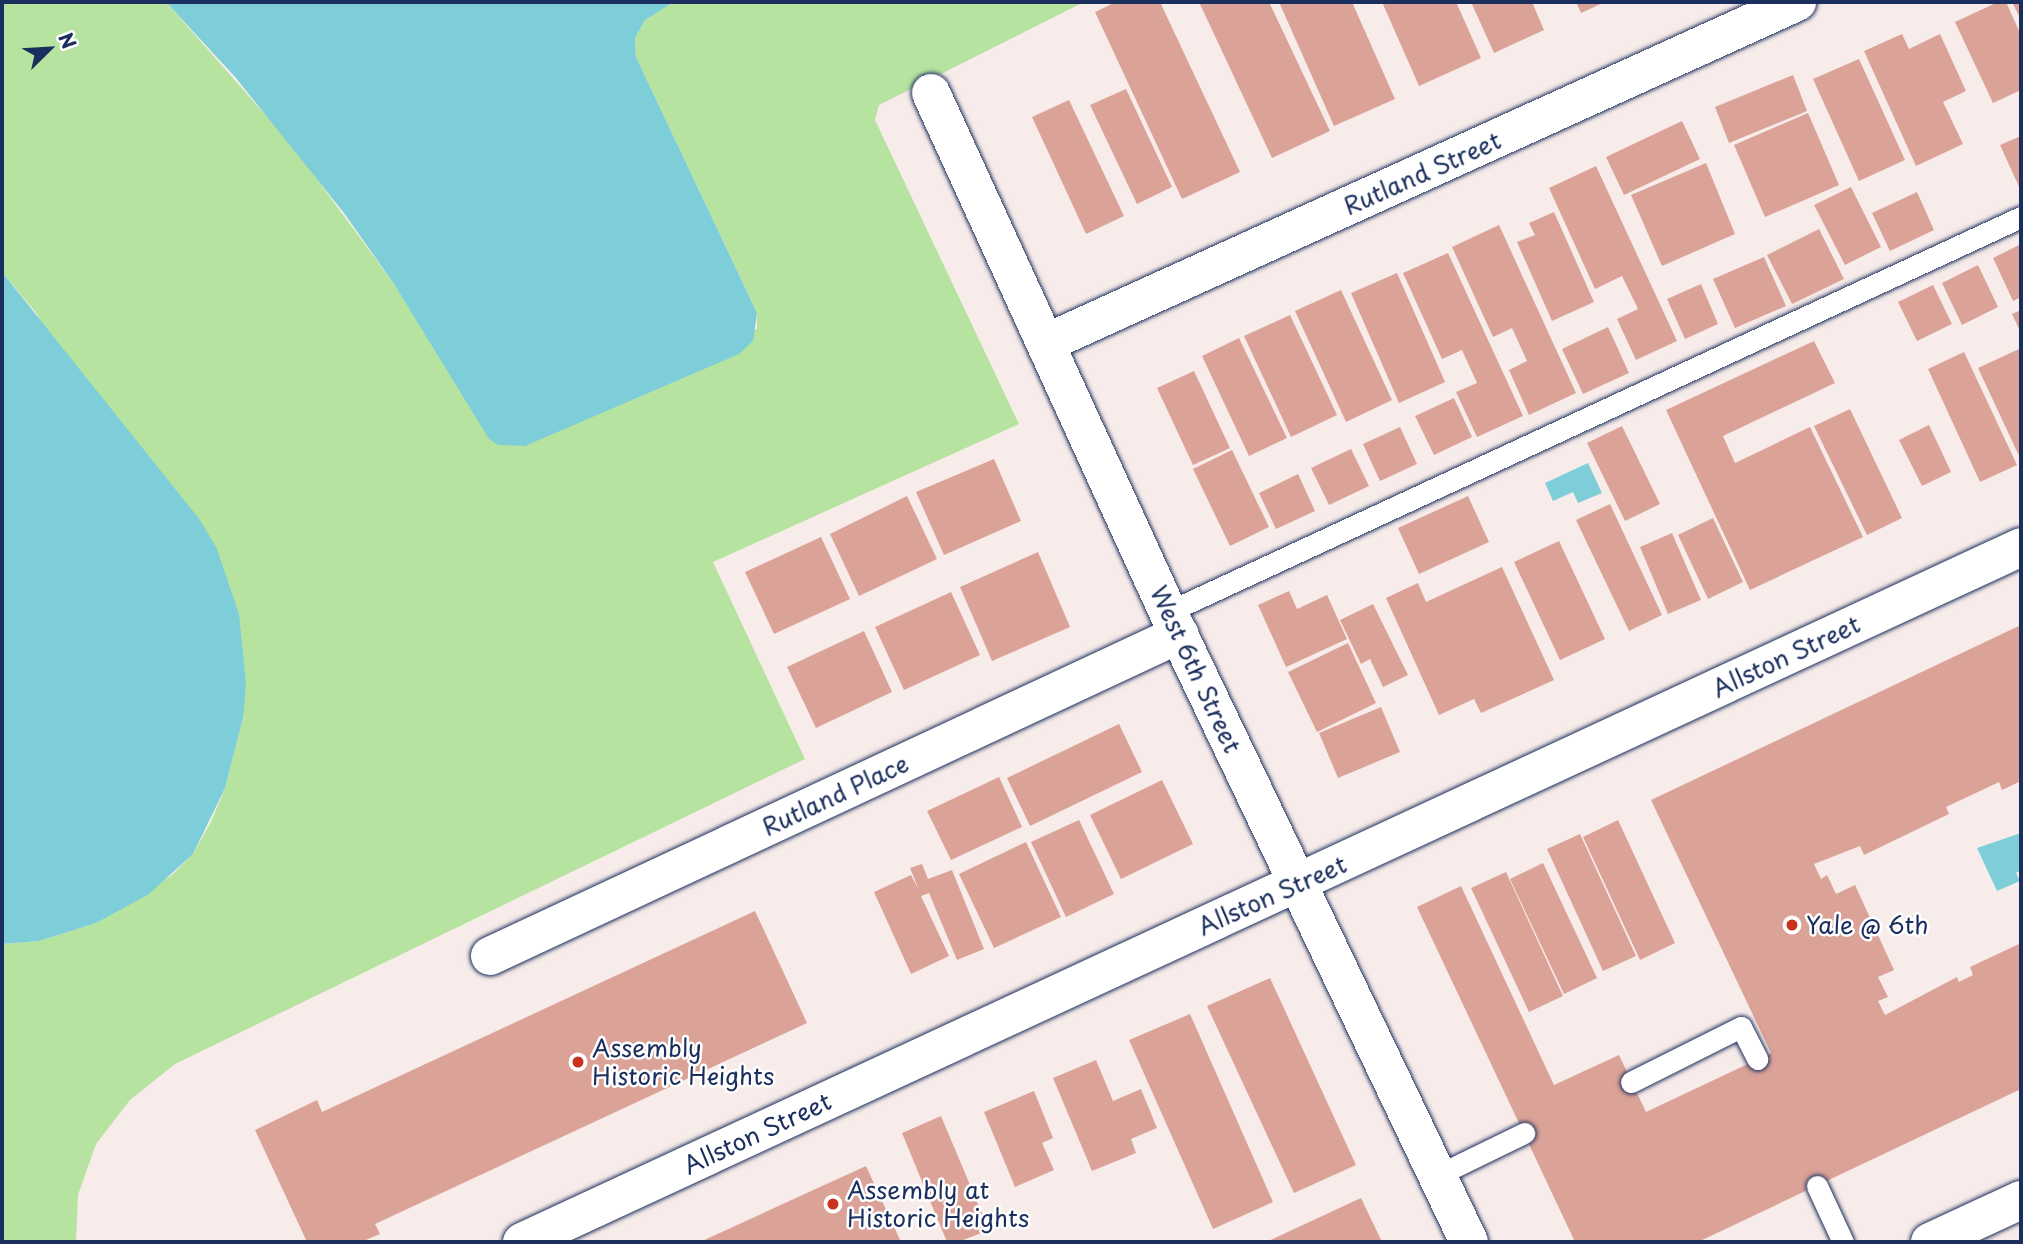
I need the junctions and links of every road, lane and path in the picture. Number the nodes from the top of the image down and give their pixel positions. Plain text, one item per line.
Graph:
1 (1797, 2) edge
2 (931, 93) dead end
3 (2021, 217) edge
4 (1046, 343) junction
5 (2021, 547) edge
6 (1174, 623) junction
7 (1297, 885) junction
8 (490, 956) dead end
9 (1757, 1059) dead end
10 (1631, 1082) dead end
11 (1524, 1133) dead end
12 (1438, 1175) junction
13 (1818, 1186) dead end
14 (2021, 1200) edge
15 (522, 1242) edge
16 (1469, 1242) edge
17 (1843, 1242) edge
18 (1930, 1242) edge

1 - 4 street, Rutland Street
2 - 4 street, West 6th Street
3 - 6 lane
4 - 6 street, West 6th Street
5 - 7 street, Allston Street
6 - 7 street, West 6th Street
6 - 8 street, Rutland Place
7 - 12 street, West 6th Street
7 - 15 street, Allston Street
9 - 10 lane
11 - 12 lane
12 - 16 street, West 6th Street
13 - 17 lane
14 - 18 street

